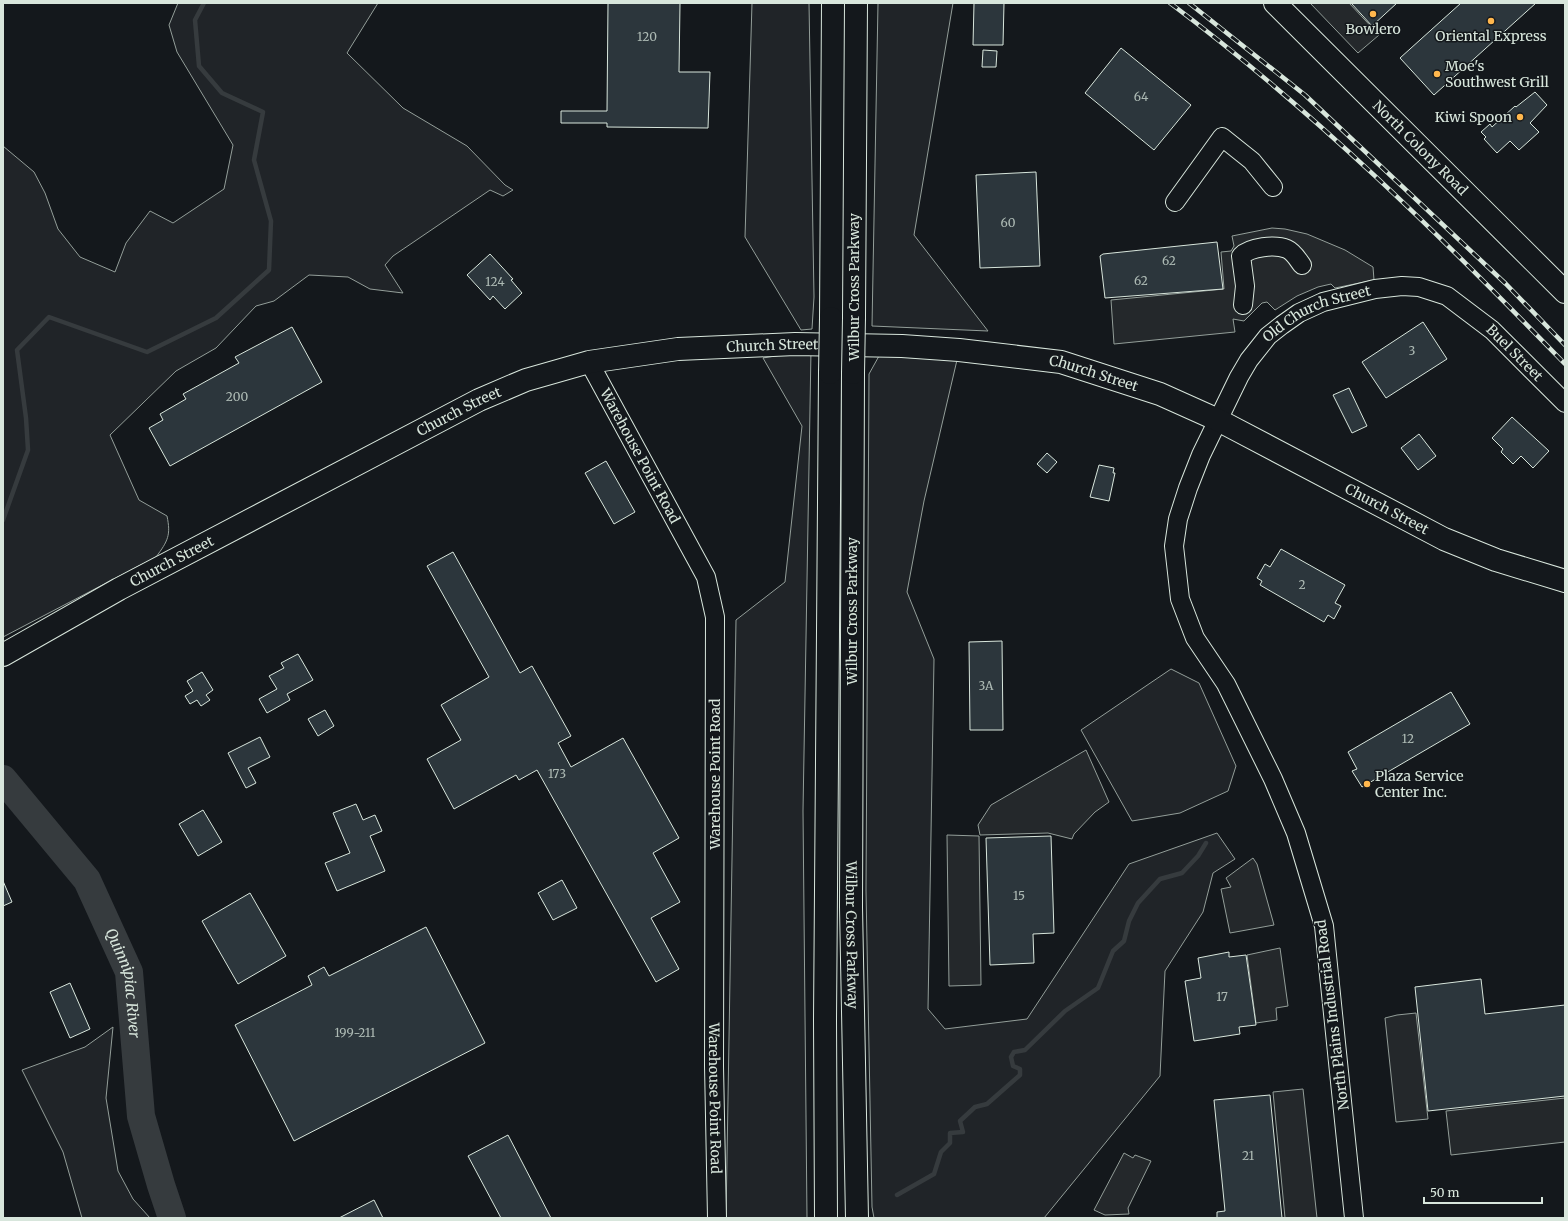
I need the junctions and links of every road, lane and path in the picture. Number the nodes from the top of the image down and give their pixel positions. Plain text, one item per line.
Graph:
1 (833, 3) edge
2 (856, 3) edge
3 (1275, 3) edge
4 (1273, 187) dead end
5 (1174, 202) dead end
6 (1302, 265) dead end
7 (1565, 292) edge
8 (1243, 305) dead end
9 (1460, 305) joint
10 (589, 362) junction
11 (1565, 404) edge
12 (1218, 420) junction
13 (1565, 581) edge
14 (3, 655) edge
15 (717, 1218) edge
16 (826, 1218) edge
17 (857, 1218) edge
18 (1354, 1218) edge

1 - 16 main road, Wilbur Cross Parkway, bridge
2 - 17 main road, Wilbur Cross Parkway, bridge
3 - 7 main road, North Colony Road
4 - 5 street
6 - 8 street
9 - 11 street, Buel Street
9 - 12 street, Old Church Street
10 - 12 main road, Church Street
10 - 14 main road, Church Street
10 - 15 street, Warehouse Point Road
12 - 13 main road, Church Street
12 - 18 street, North Plains Industrial Road

